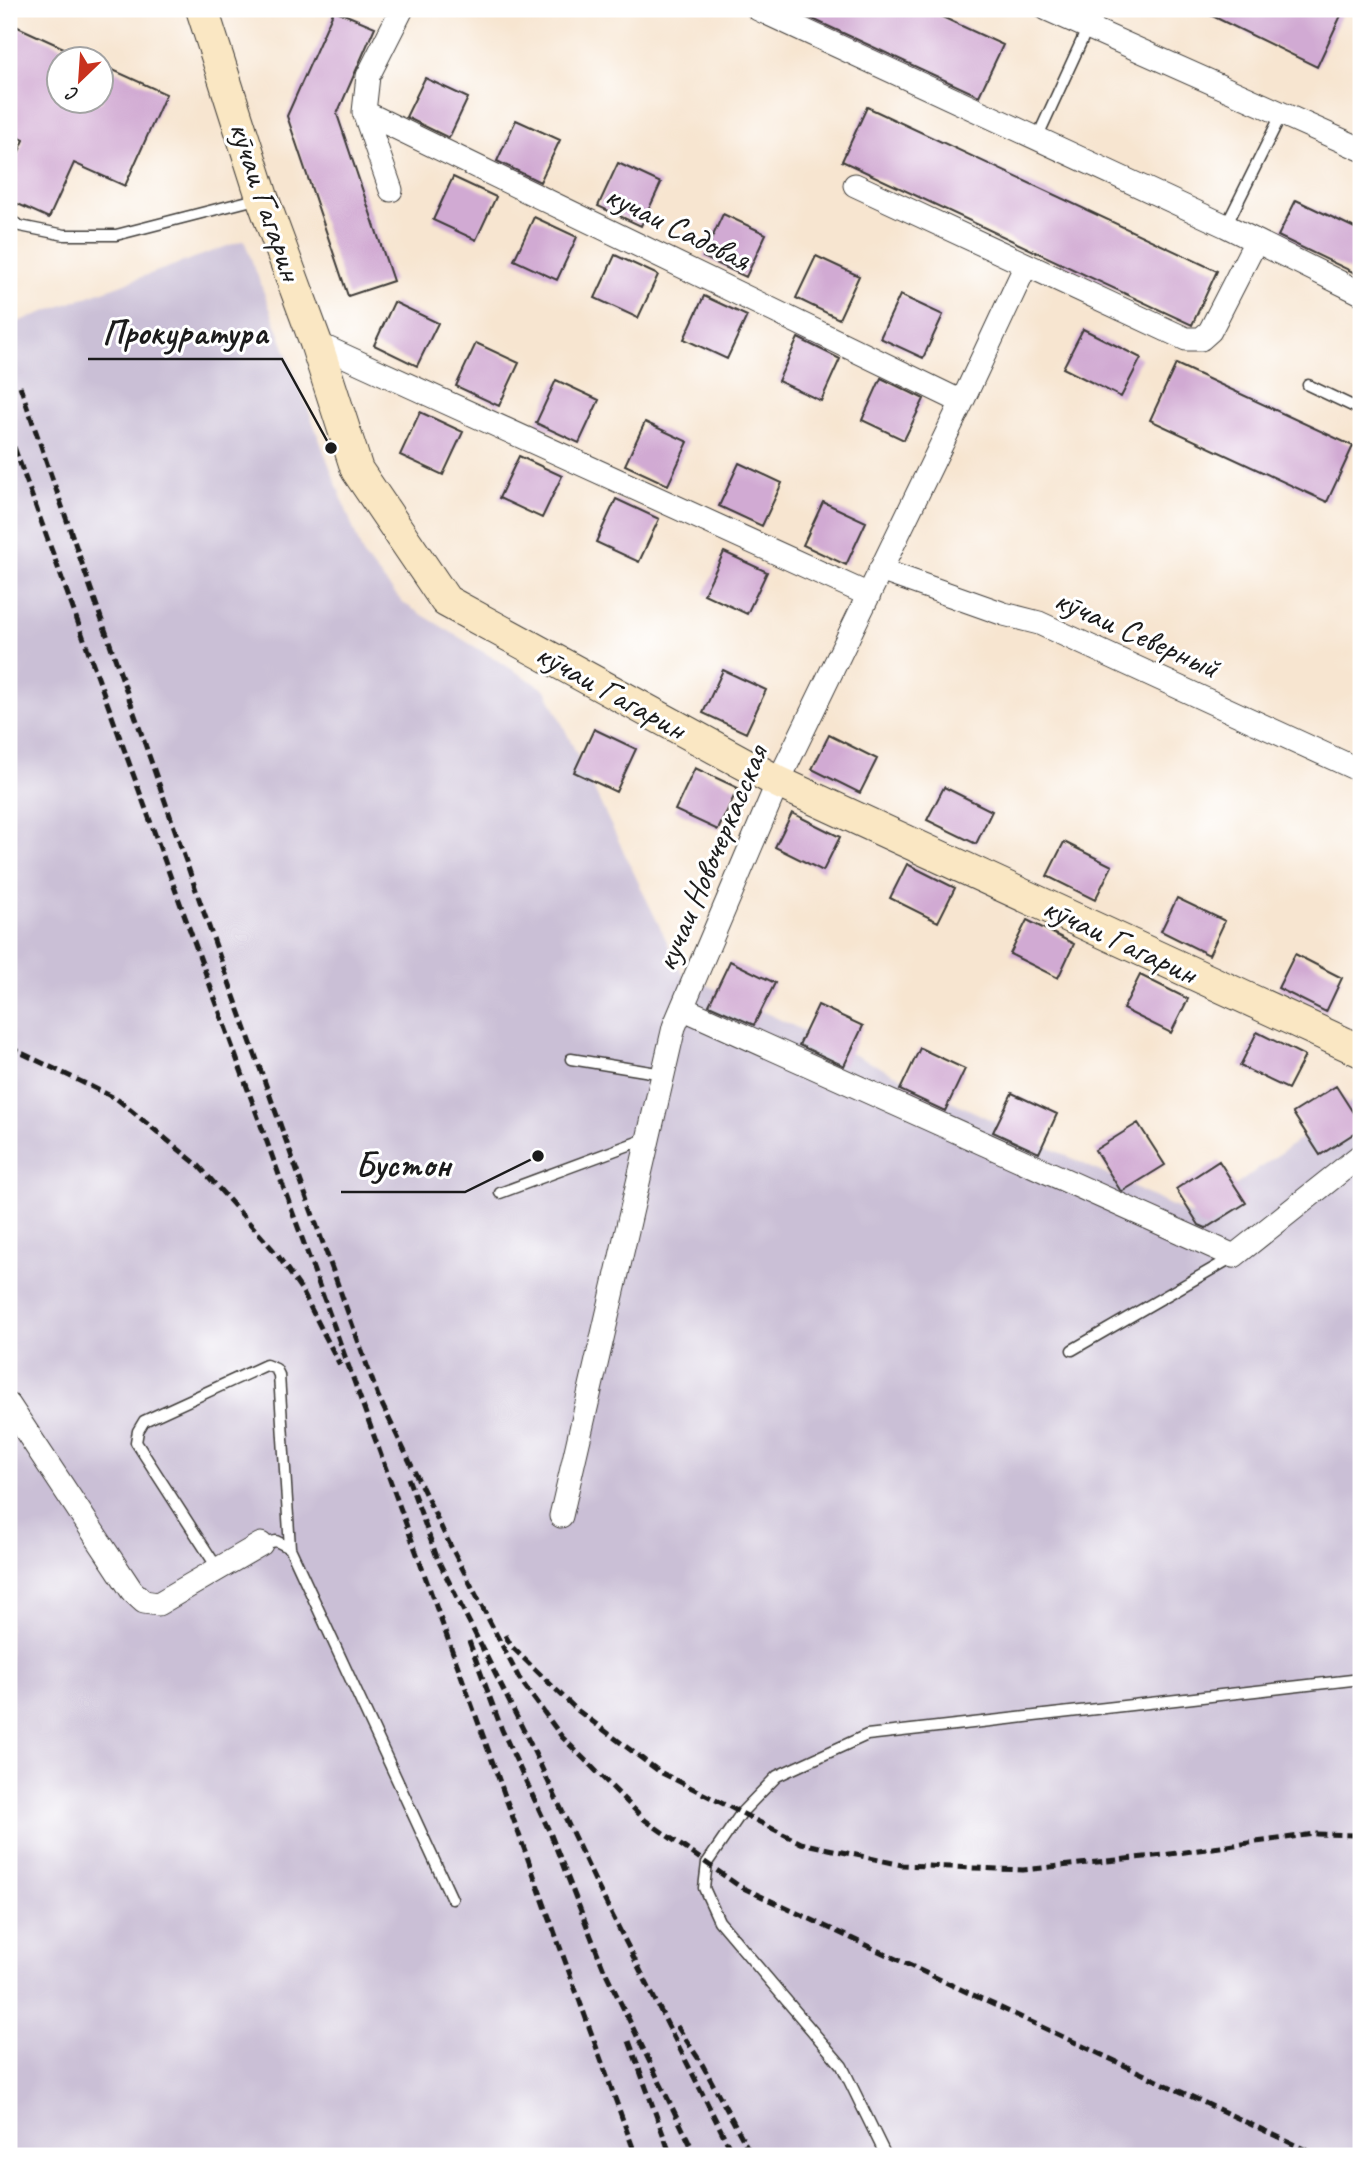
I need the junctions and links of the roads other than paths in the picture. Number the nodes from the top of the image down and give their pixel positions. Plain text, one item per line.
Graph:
1 (402, 9) edge
2 (758, 9) edge
3 (1047, 9) edge
4 (203, 10) edge
5 (1088, 27) junction
6 (364, 112) junction
7 (1282, 113) junction
8 (1037, 138) junction
9 (1361, 149) edge
10 (855, 185) dead end
11 (391, 190) dead end
12 (262, 197) junction
13 (9, 220) edge
14 (1226, 226) junction
15 (1256, 241) junction
16 (1026, 265) junction
17 (1361, 293) edge
18 (316, 343) junction
19 (1308, 385) dead end
20 (962, 402) junction
21 (1361, 410) edge
22 (880, 570) junction
23 (869, 595) junction
24 (1361, 771) edge
25 (778, 782) junction
26 (682, 1008) junction
27 (1361, 1051) edge
28 (572, 1059) dead end
29 (663, 1074) junction
30 (649, 1138) junction
31 (1361, 1155) edge
32 (500, 1193) dead end
33 (1234, 1256) junction
34 (1072, 1350) dead end
35 (9, 1405) edge
36 (561, 1516) dead end
37 (261, 1544) joint
38 (290, 1548) junction
39 (218, 1569) junction
40 (1361, 1679) edge
41 (452, 1899) dead end
42 (886, 2156) edge

1 - 6 street
2 - 8 street
3 - 5 street
4 - 12 main road, кӯчаи Гагарин
5 - 7 street
5 - 8 lane
6 - 11 street
6 - 20 street, кучаи Садовая
7 - 9 street
7 - 14 lane
8 - 14 street
10 - 16 street
12 - 13 lane
12 - 18 main road, кӯчаи Гагарин
14 - 15 street
15 - 16 street
15 - 17 street
16 - 20 street, кучаи Новочеркасская
18 - 23 street
18 - 25 main road, кӯчаи Гагарин
19 - 21 lane
20 - 22 street, кучаи Новочеркасская
22 - 23 street, кучаи Новочеркасская
22 - 24 street, кӯчаи Северный
23 - 25 street, кучаи Новочеркасская
25 - 26 street, кучаи Новочеркасская
25 - 27 main road, кӯчаи Гагарин
26 - 29 street, кучаи Новочеркасская
26 - 33 street
28 - 29 lane
29 - 30 street, кучаи Новочеркасская
30 - 32 lane
30 - 36 street, кучаи Новочеркасская
31 - 33 street
33 - 34 lane
35 - 39 street
37 - 38 lane
37 - 39 street
38 - 39 lane
38 - 41 lane
40 - 42 lane

